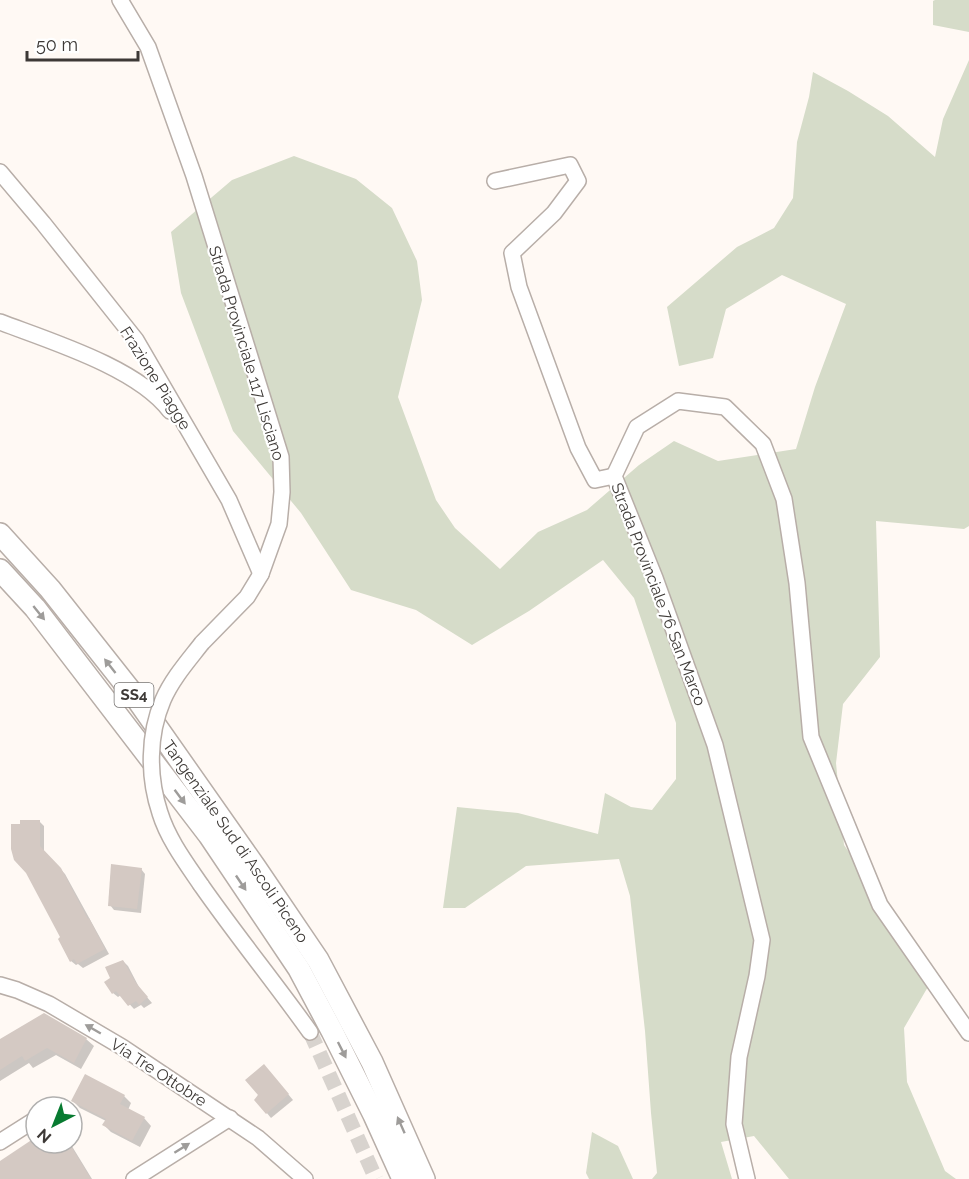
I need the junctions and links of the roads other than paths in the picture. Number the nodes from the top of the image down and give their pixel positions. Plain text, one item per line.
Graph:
1 (120, 0) edge
2 (0, 172) edge
3 (495, 181) dead end
4 (0, 322) edge
5 (198, 447) junction
6 (614, 476) junction
7 (0, 534) edge
8 (0, 570) edge
9 (261, 574) junction
10 (0, 984) edge
11 (310, 1032) tunnel mouth
12 (969, 1033) edge
13 (230, 1118) junction
14 (24, 1127) edge
15 (0, 1142) edge
16 (144, 1176) edge
17 (305, 1179) edge
18 (403, 1179) edge
19 (424, 1179) edge
20 (747, 1179) edge

1 - 9 street, Strada Provinciale 117 Lisciano
2 - 5 street, Frazione Piagge
3 - 6 street
4 - 5 street
5 - 9 street, Frazione Piagge
6 - 12 street, Strada Provinciale 76 San Marco
6 - 20 street, Strada Provinciale 76 San Marco
19 -> 7 highway, Tangenziale Sud di Ascoli Piceno / SS4
8 -> 18 highway, Tangenziale Sud di Ascoli Piceno / SS4
9 - 11 street, Strada Provinciale 117 Lisciano, bridge
13 -> 10 street, Via Tre Ottobre
16 -> 13 street
13 - 17 street, Via Tre Ottobre
14 - 15 street

